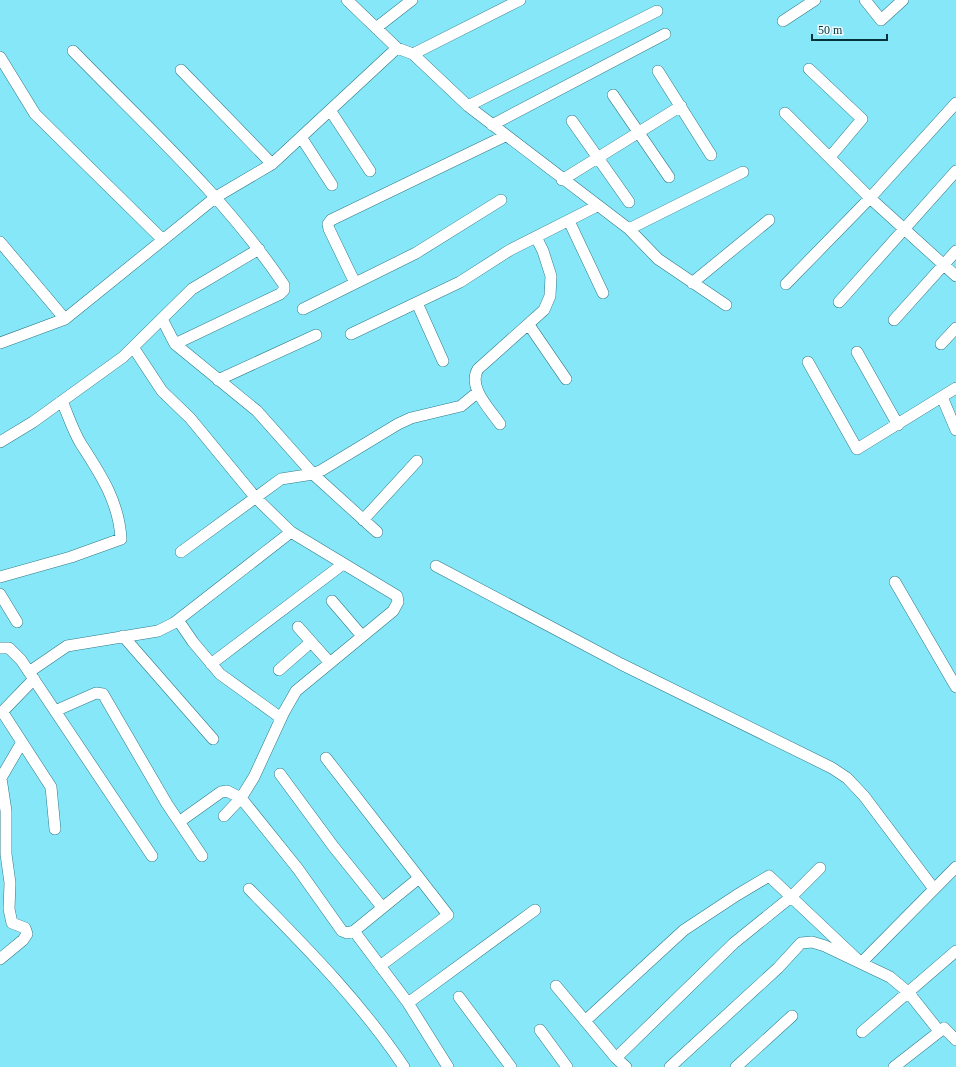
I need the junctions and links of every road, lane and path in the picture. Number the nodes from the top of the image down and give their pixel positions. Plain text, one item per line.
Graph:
1 (347, 0) edge
2 (412, 0) edge
3 (520, 0) edge
4 (815, 0) edge
5 (865, 0) edge
6 (903, 0) edge
7 (657, 11) dead end
8 (783, 21) dead end
9 (376, 28) junction
10 (664, 34) dead end
11 (397, 48) junction
12 (73, 51) dead end
13 (413, 54) junction
14 (0, 57) edge
15 (809, 69) dead end
16 (182, 70) dead end
17 (658, 71) dead end
18 (613, 95) dead end
19 (956, 103) edge
20 (468, 106) junction
21 (681, 106) junction
22 (330, 110) junction
23 (785, 113) dead end
24 (572, 121) dead end
25 (492, 125) junction
26 (639, 132) junction
27 (505, 136) junction
28 (301, 137) junction
29 (711, 155) dead end
30 (830, 157) junction
31 (598, 158) junction
32 (272, 164) junction
33 (370, 171) dead end
34 (956, 171) edge
35 (743, 172) dead end
36 (669, 177) dead end
37 (562, 180) junction
38 (332, 185) dead end
39 (216, 197) junction
40 (870, 198) junction
41 (501, 200) dead end
42 (629, 202) dead end
43 (597, 206) junction
44 (569, 220) junction
45 (769, 220) dead end
46 (629, 229) junction
47 (905, 230) junction
48 (536, 237) junction
49 (163, 240) junction
50 (0, 242) edge
51 (259, 249) junction
52 (956, 251) edge
53 (944, 264) junction
54 (956, 276) edge
55 (355, 283) junction
56 (692, 283) junction
57 (786, 284) dead end
58 (603, 293) dead end
59 (839, 302) dead end
60 (416, 303) junction
61 (726, 305) dead end
62 (303, 309) dead end
63 (65, 319) junction
64 (162, 319) junction
65 (894, 320) dead end
66 (529, 325) junction
67 (956, 328) edge
68 (316, 334) dead end
69 (351, 334) dead end
70 (0, 343) edge
71 (175, 344) junction
72 (941, 344) dead end
73 (133, 347) junction
74 (857, 352) dead end
75 (442, 361) dead end
76 (808, 362) dead end
77 (566, 379) dead end
78 (218, 380) junction
79 (956, 388) edge
80 (478, 392) junction
81 (942, 397) junction
82 (62, 401) junction
83 (500, 424) dead end
84 (898, 425) junction
85 (956, 430) edge
86 (0, 442) edge
87 (417, 461) dead end
88 (312, 474) junction
89 (255, 497) junction
90 (363, 520) junction
91 (291, 532) junction
92 (377, 532) dead end
93 (181, 552) dead end
94 (343, 564) junction
95 (436, 566) dead end
96 (0, 577) edge
97 (895, 582) dead end
98 (0, 594) edge
99 (332, 601) dead end
100 (178, 620) junction
101 (17, 622) dead end
102 (298, 627) dead end
103 (122, 636) junction
104 (362, 636) junction
105 (311, 642) junction
106 (0, 648) edge
107 (330, 663) junction
108 (211, 664) junction
109 (279, 670) dead end
110 (31, 676) junction
111 (956, 687) edge
112 (55, 711) junction
113 (281, 718) junction
114 (213, 739) dead end
115 (22, 742) junction
116 (326, 758) dead end
117 (280, 774) dead end
118 (241, 798) junction
119 (224, 816) dead end
120 (179, 822) junction
121 (55, 829) dead end
122 (152, 856) dead end
123 (202, 856) dead end
124 (956, 867) edge
125 (820, 868) dead end
126 (419, 878) junction
127 (248, 889) dead end
128 (934, 890) junction
129 (791, 897) junction
130 (382, 907) junction
131 (535, 910) dead end
132 (354, 931) junction
133 (956, 951) edge
134 (0, 959) edge
135 (861, 963) junction
136 (380, 966) junction
137 (556, 986) dead end
138 (908, 992) junction
139 (459, 997) dead end
140 (408, 1003) junction
141 (792, 1016) dead end
142 (585, 1021) junction
143 (540, 1030) dead end
144 (939, 1031) junction
145 (862, 1032) dead end
146 (956, 1040) edge
147 (616, 1058) junction
148 (404, 1067) edge
149 (448, 1067) edge
150 (510, 1067) edge
151 (567, 1067) edge
152 (626, 1067) edge
153 (670, 1067) edge
154 (736, 1067) edge
155 (894, 1067) edge

1 - 9 street
2 - 9 street
3 - 13 street
4 - 8 street
5 - 6 street
7 - 20 street
9 - 11 street
10 - 25 street
11 - 13 street
11 - 22 street
12 - 39 street
13 - 20 street
14 - 49 street
15 - 30 street
16 - 32 street
17 - 21 street
18 - 26 street
19 - 40 street
20 - 25 street
21 - 26 street
21 - 29 street
22 - 28 street
22 - 33 street
23 - 30 street
24 - 31 street
25 - 27 street
26 - 31 street
26 - 36 street
27 - 37 street
27 - 55 street
28 - 32 street
28 - 38 street
30 - 40 street
31 - 37 street
31 - 42 street
32 - 39 street
34 - 47 street
35 - 46 street
37 - 43 street
39 - 49 street
39 - 51 street
40 - 47 street
40 - 57 street
41 - 55 street
43 - 44 street
43 - 46 street
44 - 48 street
44 - 58 street
45 - 56 street
46 - 56 street
47 - 53 street
47 - 59 street
48 - 60 street
48 - 66 street
49 - 63 street
50 - 63 street
51 - 64 street
51 - 71 street
52 - 53 street
53 - 54 street
53 - 65 street
55 - 62 street
56 - 61 street
60 - 69 street
60 - 75 street
63 - 70 street
64 - 71 street
64 - 73 street
66 - 77 street
66 - 80 street
67 - 72 street
68 - 78 street
71 - 78 street
73 - 82 street
73 - 89 street
74 - 84 street
76 - 84 street
78 - 88 street
79 - 81 street
80 - 83 street
80 - 88 street
81 - 84 street
81 - 85 street
82 - 86 street
82 - 96 street
87 - 90 street
88 - 89 street
88 - 90 street
89 - 91 street
89 - 93 street
90 - 92 street
91 - 94 street
91 - 100 street
94 - 104 street
94 - 108 street
95 - 128 street
97 - 111 street
98 - 101 street
99 - 104 street
100 - 103 street
100 - 108 street
102 - 105 street
103 - 110 street
103 - 114 street
104 - 107 street
105 - 107 street
105 - 109 street
106 - 110 street
107 - 113 street
108 - 113 street
110 - 112 street
110 - 115 street
112 - 120 street
112 - 122 street
113 - 118 street
115 - 121 street
115 - 134 street
116 - 126 street
117 - 130 street
118 - 119 street
118 - 120 street
118 - 132 street
120 - 123 street
124 - 128 street
125 - 129 street
126 - 130 street
126 - 136 street
127 - 148 street
128 - 135 street
129 - 135 street
129 - 142 street
129 - 147 street
130 - 132 street
131 - 140 street
132 - 136 street
133 - 138 street
135 - 138 street
135 - 153 street
136 - 140 street
137 - 142 street
138 - 144 street
138 - 145 street
139 - 150 street
140 - 149 street
141 - 154 street
142 - 147 street
143 - 151 street
144 - 146 street
144 - 155 street
147 - 152 street

